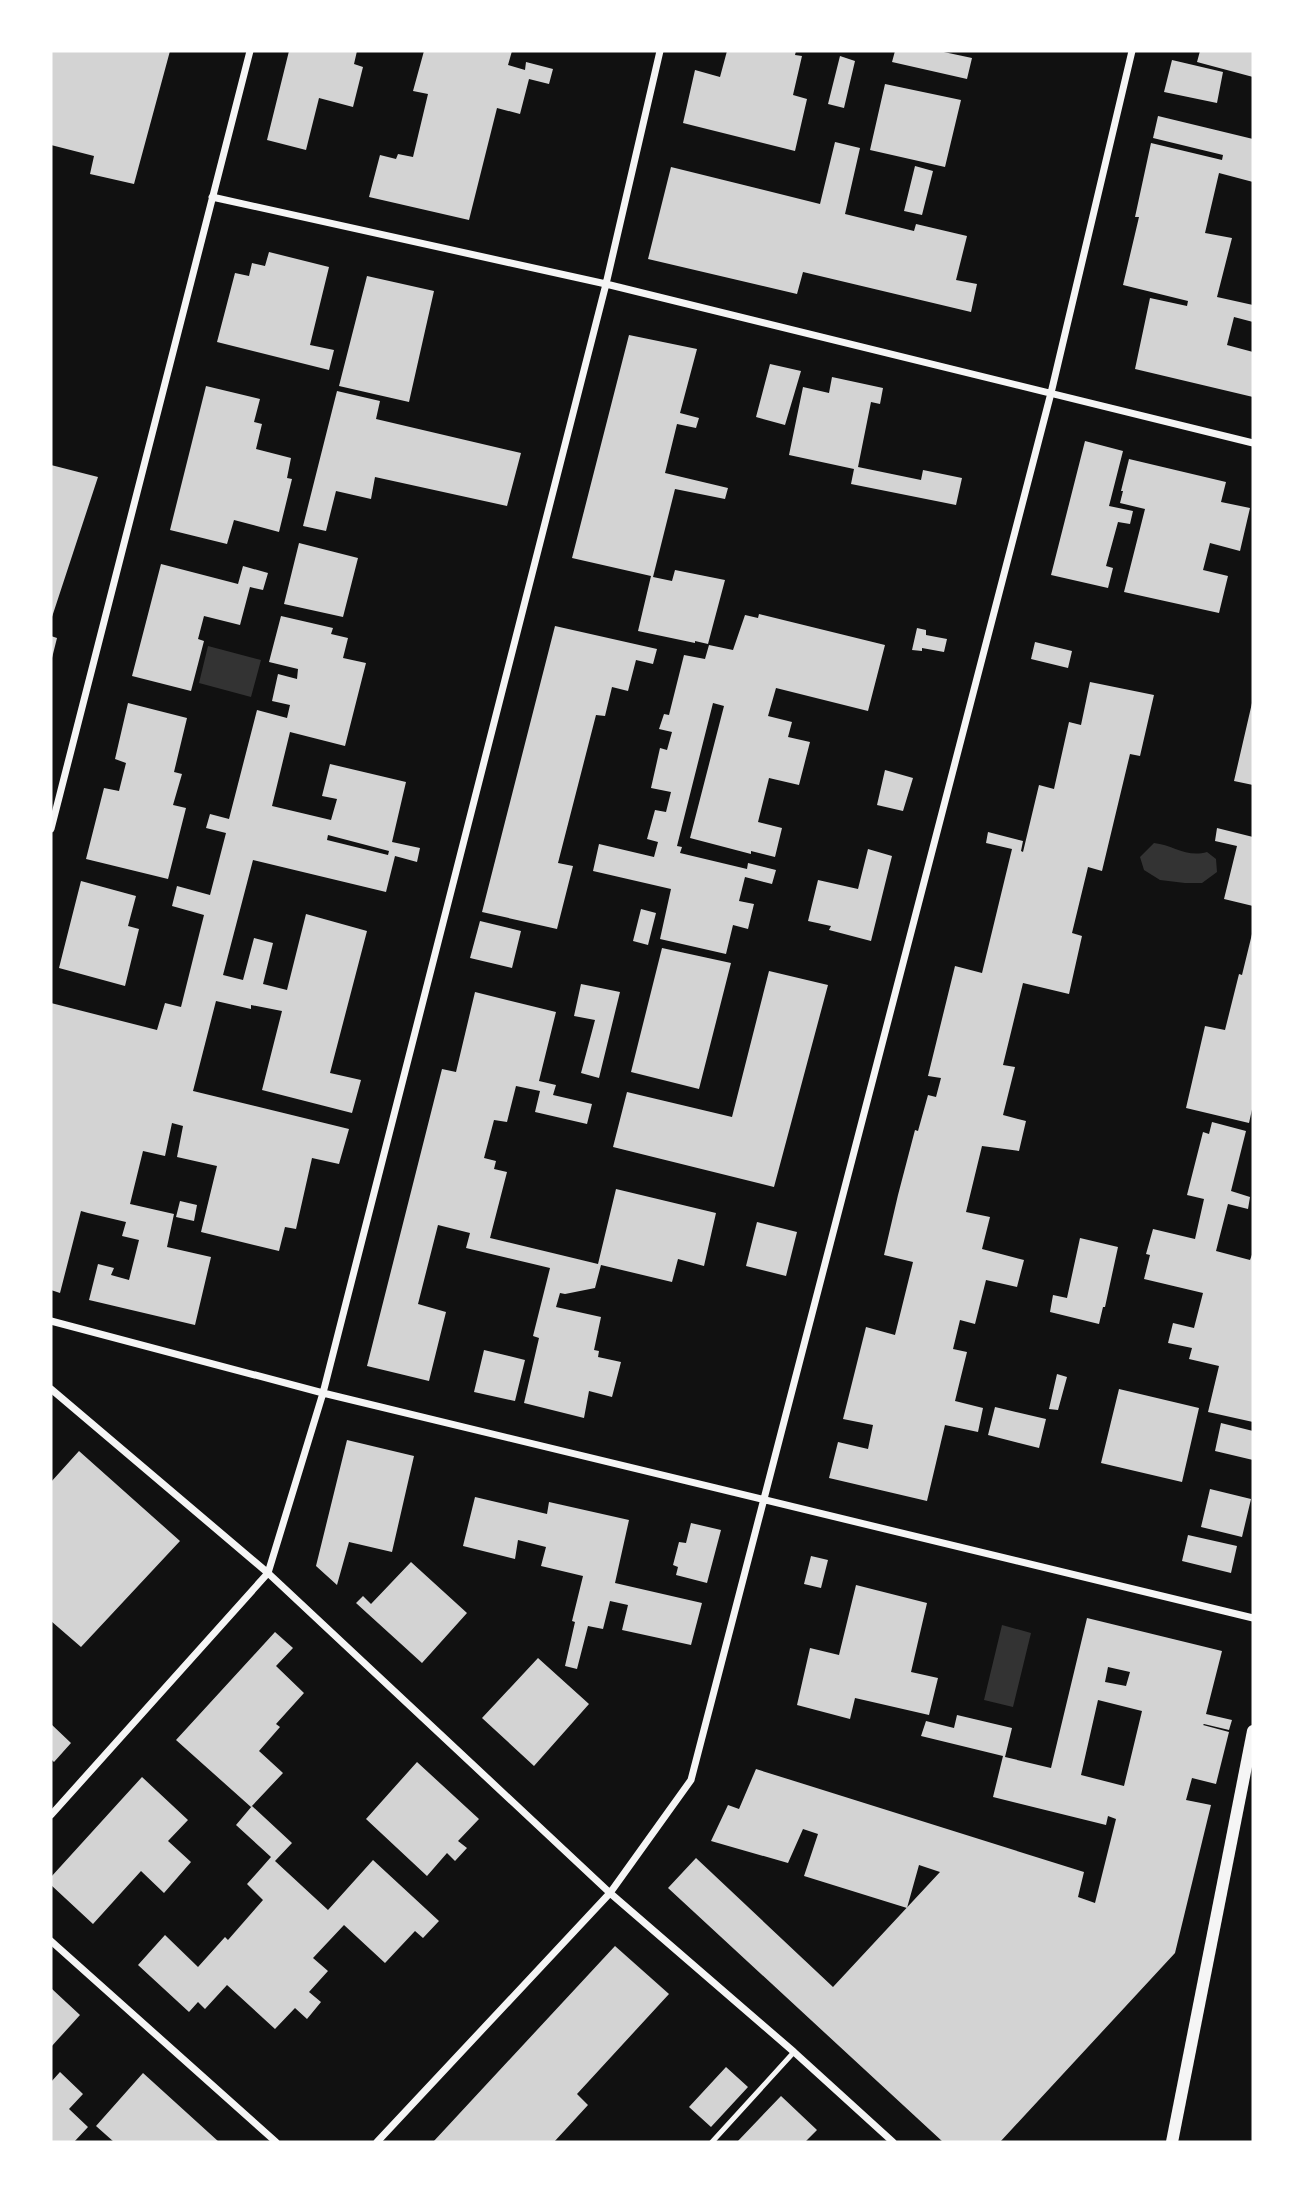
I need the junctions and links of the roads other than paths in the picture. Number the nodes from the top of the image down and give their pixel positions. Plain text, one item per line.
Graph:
1 (250, 51) edge
2 (660, 51) edge
3 (1132, 51) edge
4 (212, 197) junction
5 (606, 284) junction
6 (1051, 393) junction
7 (1253, 443) edge
8 (51, 829) edge
9 (51, 1321) edge
10 (51, 1390) edge
11 (323, 1393) junction
12 (765, 1499) junction
13 (268, 1573) junction
14 (1253, 1618) edge
15 (1253, 1731) edge
16 (51, 1815) edge
17 (610, 1893) junction
18 (51, 1941) edge
19 (794, 2052) junction
20 (276, 2142) edge
21 (377, 2142) edge
22 (712, 2142) edge
23 (893, 2142) edge
24 (1172, 2142) edge

1 - 4 street
2 - 5 street
3 - 6 street
4 - 5 street
4 - 8 street
5 - 6 street
5 - 11 street
6 - 7 street
6 - 12 street
9 - 11 street
10 - 13 street
11 - 12 street
11 - 13 street
12 - 14 street
12 - 17 street
13 - 16 street
13 - 17 street
15 - 24 street
17 - 19 street
17 - 21 street
18 - 20 street
19 - 22 lane
19 - 23 street

